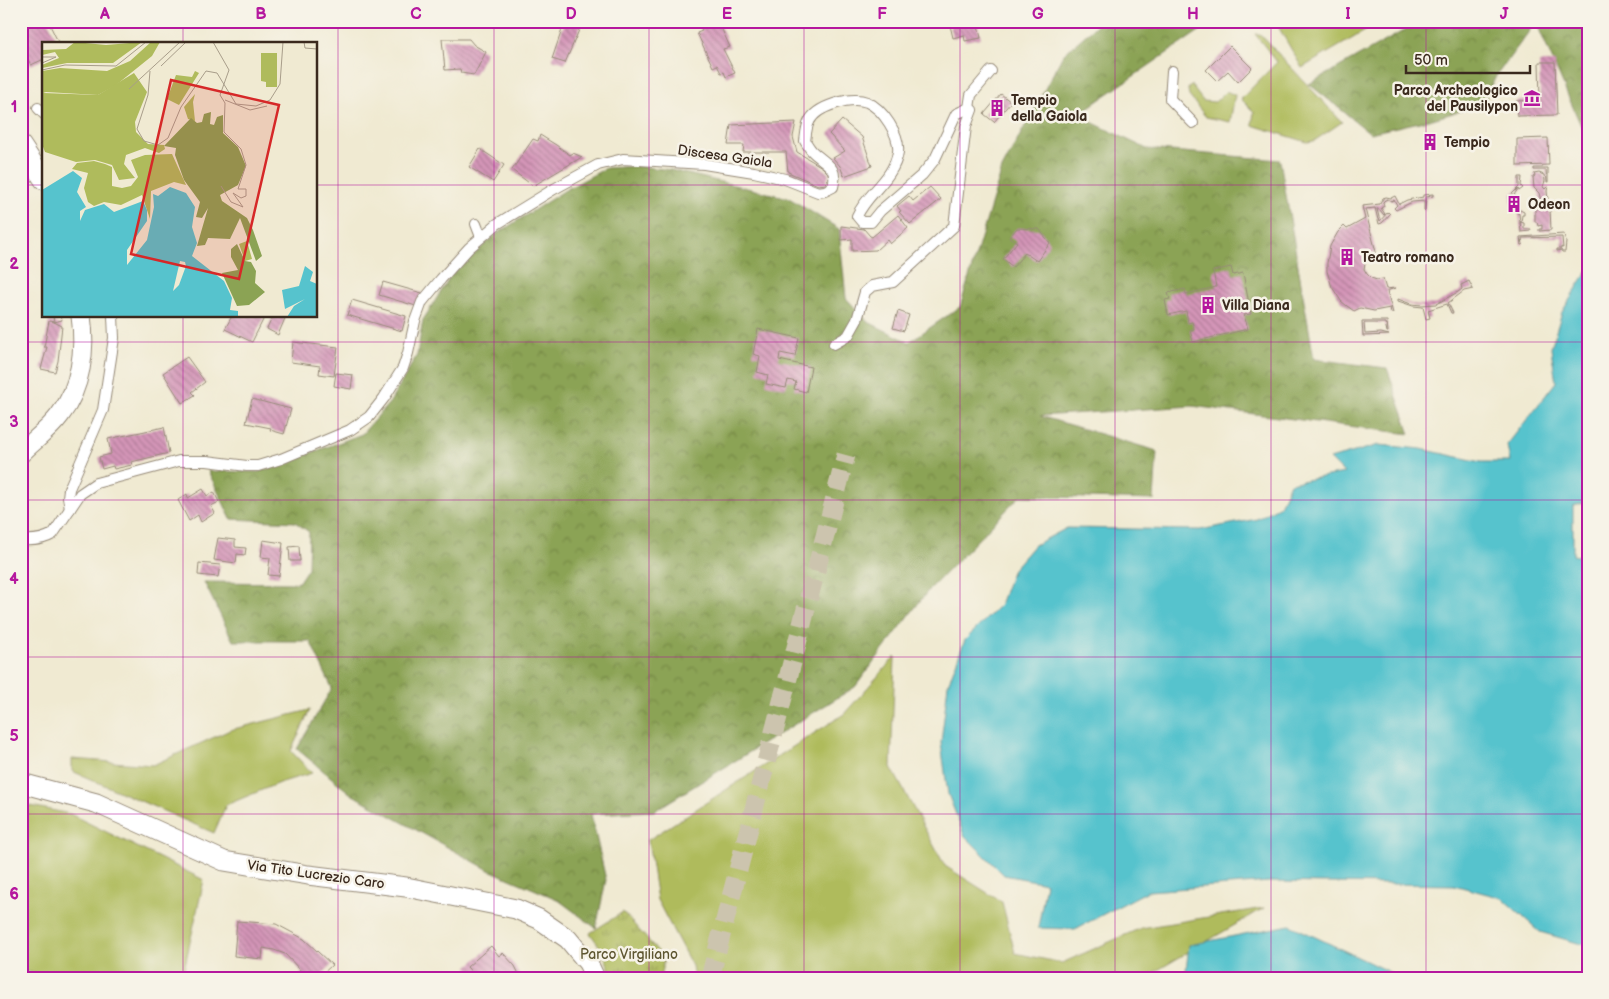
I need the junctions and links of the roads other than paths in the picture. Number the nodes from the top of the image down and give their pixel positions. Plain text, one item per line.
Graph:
1 (991, 71) dead end
2 (1172, 71) dead end
3 (969, 108) junction
4 (1193, 123) dead end
5 (21, 145) edge
6 (42, 177) edge
7 (476, 224) dead end
8 (481, 237) junction
9 (81, 318) edge
10 (113, 318) edge
11 (834, 344) dead end
12 (21, 453) edge
13 (70, 509) junction
14 (21, 540) edge
15 (21, 782) edge
16 (595, 978) edge

1 - 3 lane
2 - 4 lane
3 - 8 lane, Discesa Gaiola
3 - 11 lane
5 - 6 street
7 - 8 lane
8 - 13 lane, Discesa Gaiola
9 - 12 street
10 - 13 lane
13 - 14 lane, Discesa Gaiola
15 - 16 street, Via Tito Lucrezio Caro

